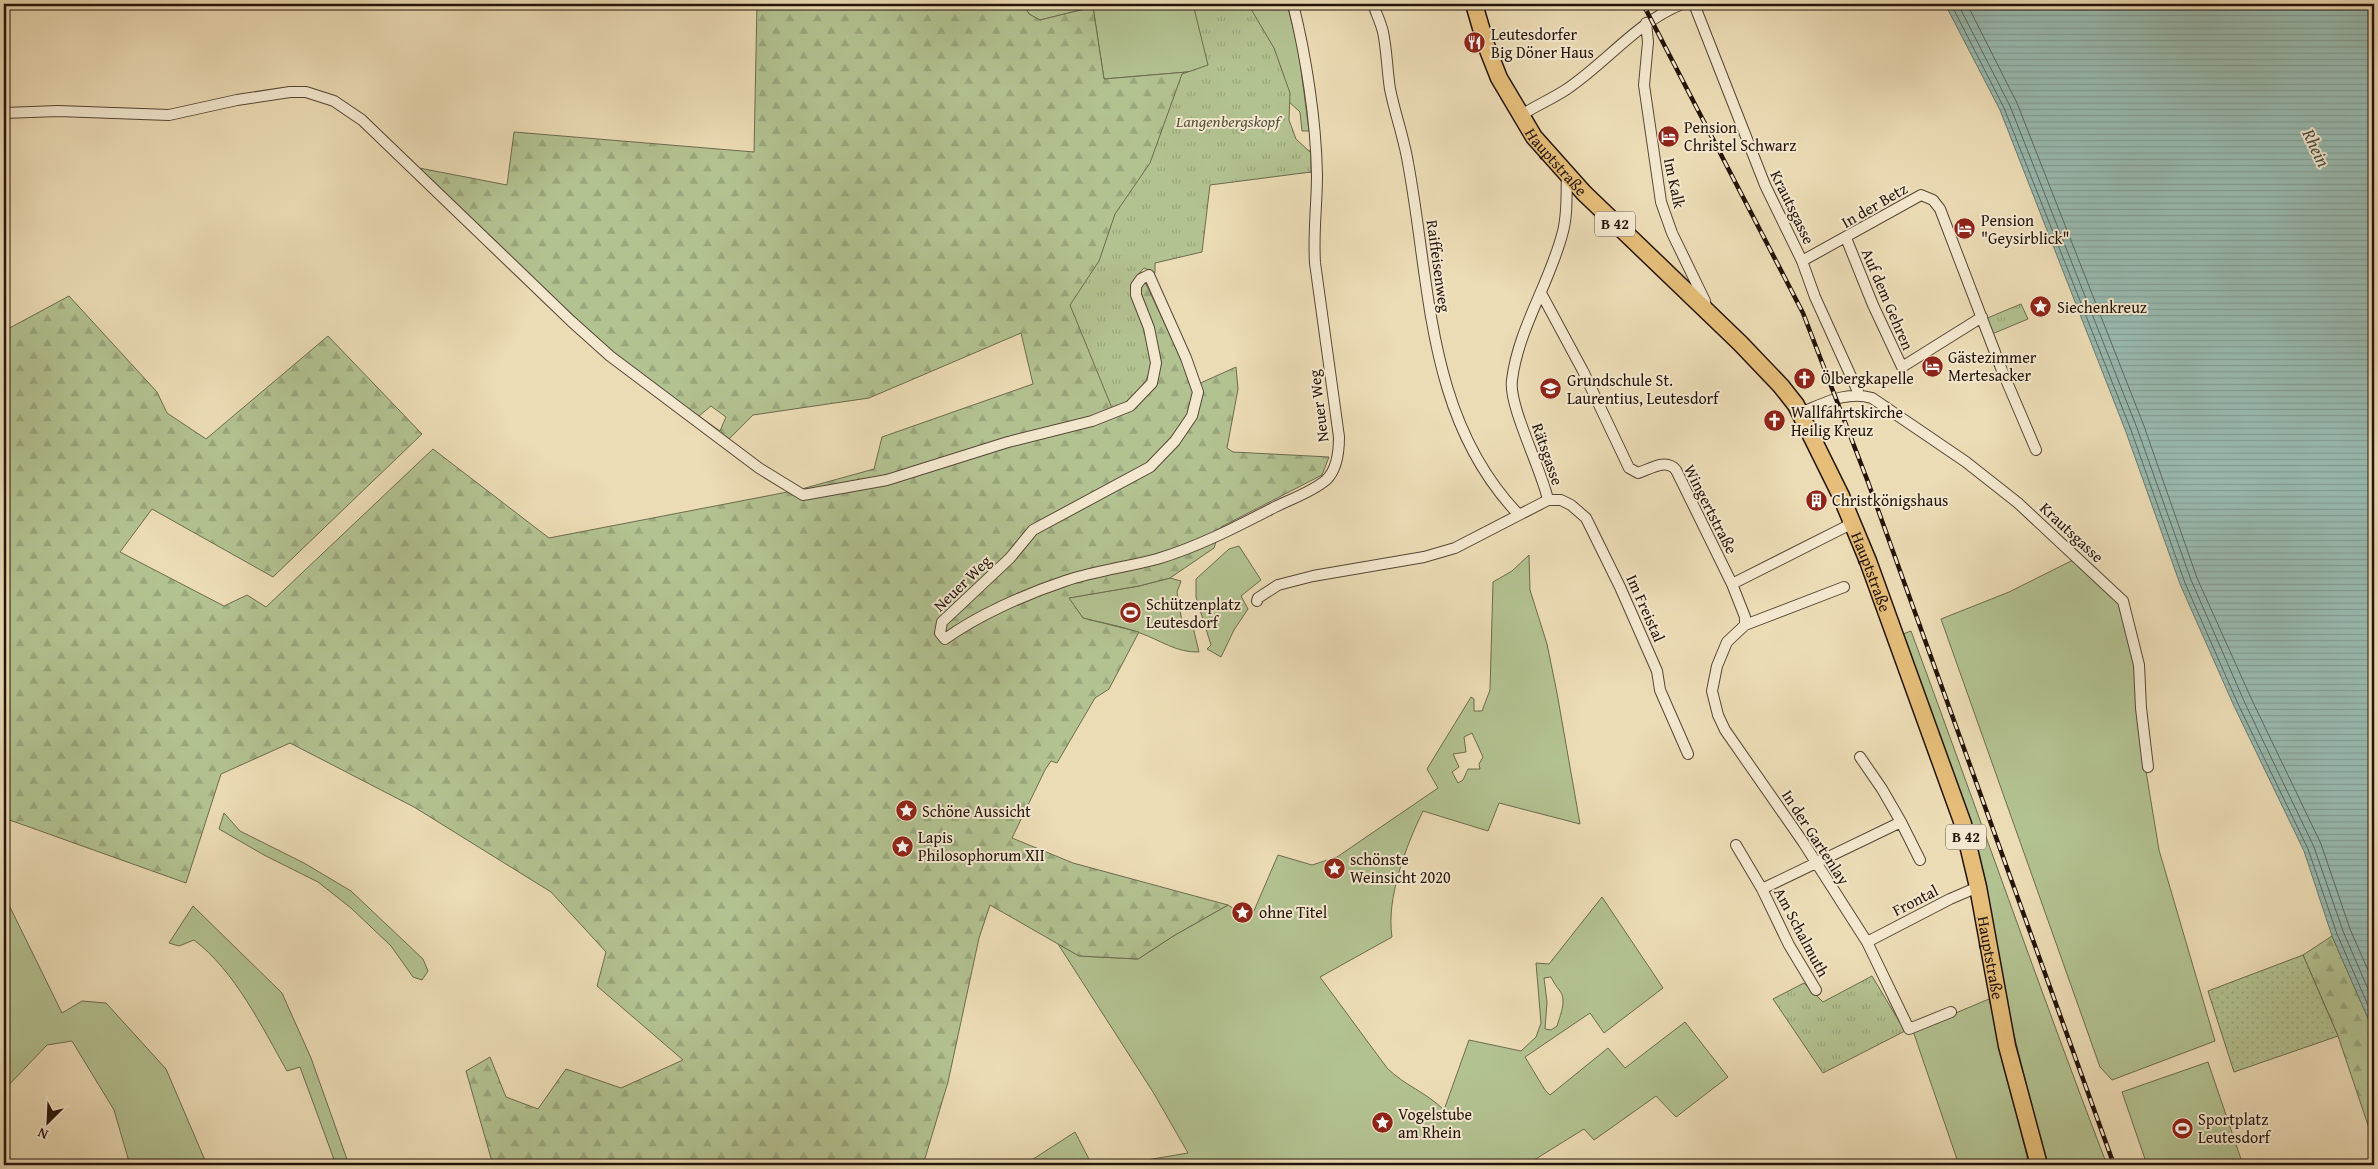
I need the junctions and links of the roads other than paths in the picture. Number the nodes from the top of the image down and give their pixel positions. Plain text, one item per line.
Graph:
1 (1293, 4) edge
2 (1372, 4) edge
3 (1474, 4) edge
4 (1682, 4) edge
5 (1694, 4) edge
6 (1646, 23) junction
7 (4, 113) edge
8 (1520, 116) junction
9 (1566, 175) junction
10 (1846, 238) junction
11 (1802, 261) junction
12 (1541, 293) junction
13 (1706, 310) junction
14 (1982, 317) junction
15 (1859, 394) junction
16 (1800, 413) junction
17 (2036, 450) dead end
18 (1548, 500) junction
19 (1519, 515) junction
20 (1853, 523) junction
21 (1732, 584) junction
22 (1844, 587) dead end
23 (1257, 601) dead end
24 (1745, 625) junction
25 (1688, 754) dead end
26 (1860, 757) dead end
27 (2148, 767) dead end
28 (1901, 822) junction
29 (1736, 845) dead end
30 (1920, 860) dead end
31 (1817, 863) junction
32 (1978, 887) junction
33 (1762, 889) junction
34 (1867, 942) junction
35 (1816, 990) dead end
36 (1951, 1012) dead end
37 (2039, 1165) edge

1 - 7 street, Neuer Weg
2 - 19 street, Raiffeisenweg
3 - 8 main road, Hauptstraße / B 42
4 - 6 street
5 - 11 street, Krautsgasse
6 - 8 street
6 - 13 street, Im Kalk
8 - 9 main road, Hauptstraße / B 42
9 - 12 street, Rätsgasse
9 - 13 main road, Hauptstraße / B 42
10 - 11 street, In der Betz
10 - 14 street, In der Betz
10 - 14 street, Auf dem Gehren
11 - 15 street, Krautsgasse
12 - 18 street, Rätsgasse
12 - 21 street, Wingertstraße
13 - 16 main road, Hauptstraße / B 42
14 - 17 street, In der Betz
15 - 16 street
15 - 27 street, Krautsgasse
16 - 20 main road, Hauptstraße / B 42
18 - 19 street, Rätsgasse
18 - 25 street, Im Freistal
19 - 23 street, Rätsgasse
20 - 21 street
20 - 32 main road, Hauptstraße / B 42
21 - 24 street, Wingertstraße
22 - 24 street
24 - 31 street, In der Gartenlay
26 - 28 street
28 - 30 street
28 - 31 street, Am Schalmuth
29 - 33 street, Am Schalmuth
31 - 33 street, Am Schalmuth
31 - 34 street, In der Gartenlay
32 - 34 street, Frontal
32 - 37 main road, Hauptstraße / B 42
33 - 35 street, Am Schalmuth
34 - 36 street, In der Gartenlay

